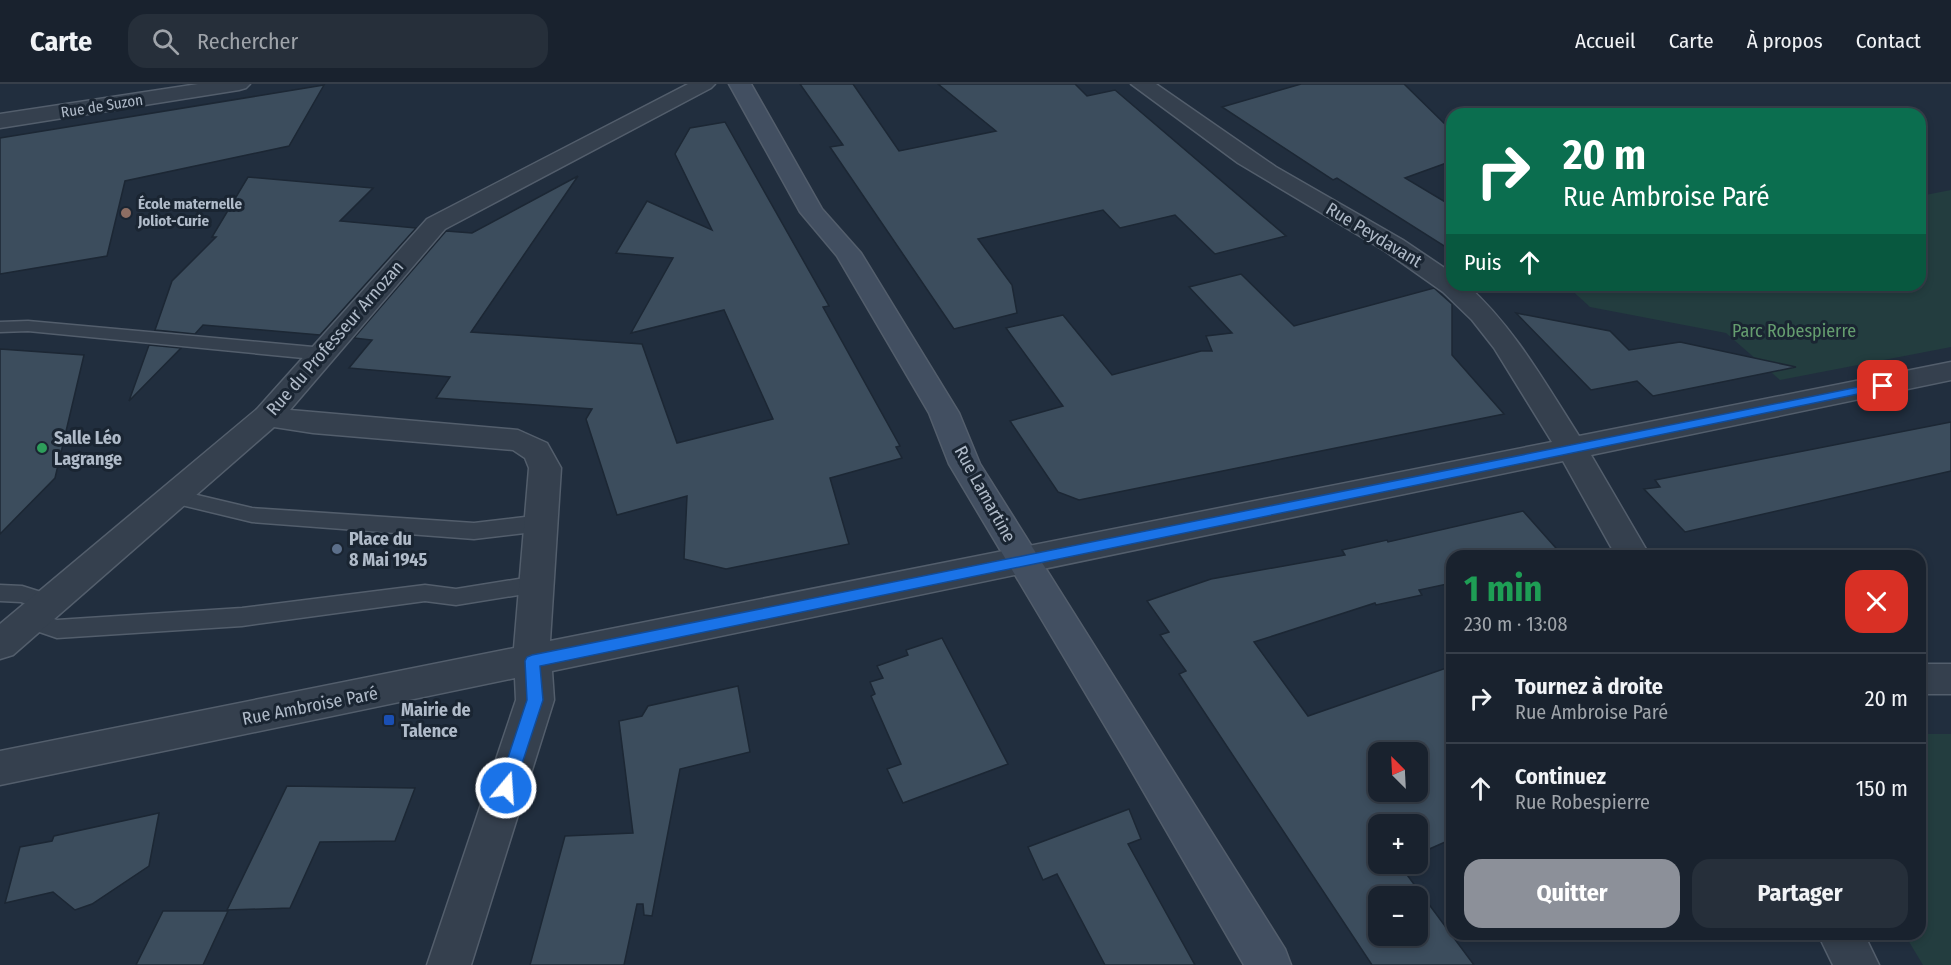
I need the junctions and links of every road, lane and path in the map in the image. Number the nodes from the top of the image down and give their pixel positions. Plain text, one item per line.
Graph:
1 (239, 84) edge
2 (704, 84) edge
3 (740, 84) edge
4 (1142, 84) edge
5 (59, 92) dead end
6 (52, 113) junction
7 (0, 121) edge
8 (1446, 281) edge
9 (1457, 291) edge
10 (0, 327) edge
11 (324, 354) junction
12 (1951, 371) edge
13 (268, 416) junction
14 (1572, 448) junction
15 (176, 497) junction
16 (542, 523) junction
17 (1630, 550) edge
18 (1022, 561) junction
19 (537, 584) junction
20 (0, 593) edge
21 (40, 612) junction
22 (0, 645) edge
23 (532, 661) junction
24 (1926, 679) edge
25 (1951, 679) edge
26 (0, 768) edge
27 (1843, 940) edge
28 (449, 965) edge
29 (1269, 965) edge
30 (1857, 965) edge

1 - 6 street, Rue de Suzon
2 - 11 street, Rue du Professeur Arnozan
3 - 18 street, Rue Lamartine
4 - 8 street, Rue Peydavant
5 - 6 street
6 - 7 street, Rue de Suzon
9 - 14 street, Rue Peydavant
10 - 11 lane
11 - 13 street, Rue du Professeur Arnozan
12 - 14 street, Rue Ambroise Paré
13 - 15 street, Rue du Professeur Arnozan
13 - 16 street
14 - 17 street, Rue Peydavant
14 - 18 street, Rue Ambroise Paré
15 - 16 lane
15 - 21 street, Rue du Professeur Arnozan
16 - 19 street
18 - 23 street, Rue Ambroise Paré
18 - 29 street, Rue Lamartine
19 - 21 lane
19 - 23 street
20 - 21 lane
21 - 22 street, Rue du Professeur Arnozan
23 - 26 street, Rue Ambroise Paré
23 - 28 street
24 - 25 street
27 - 30 street

